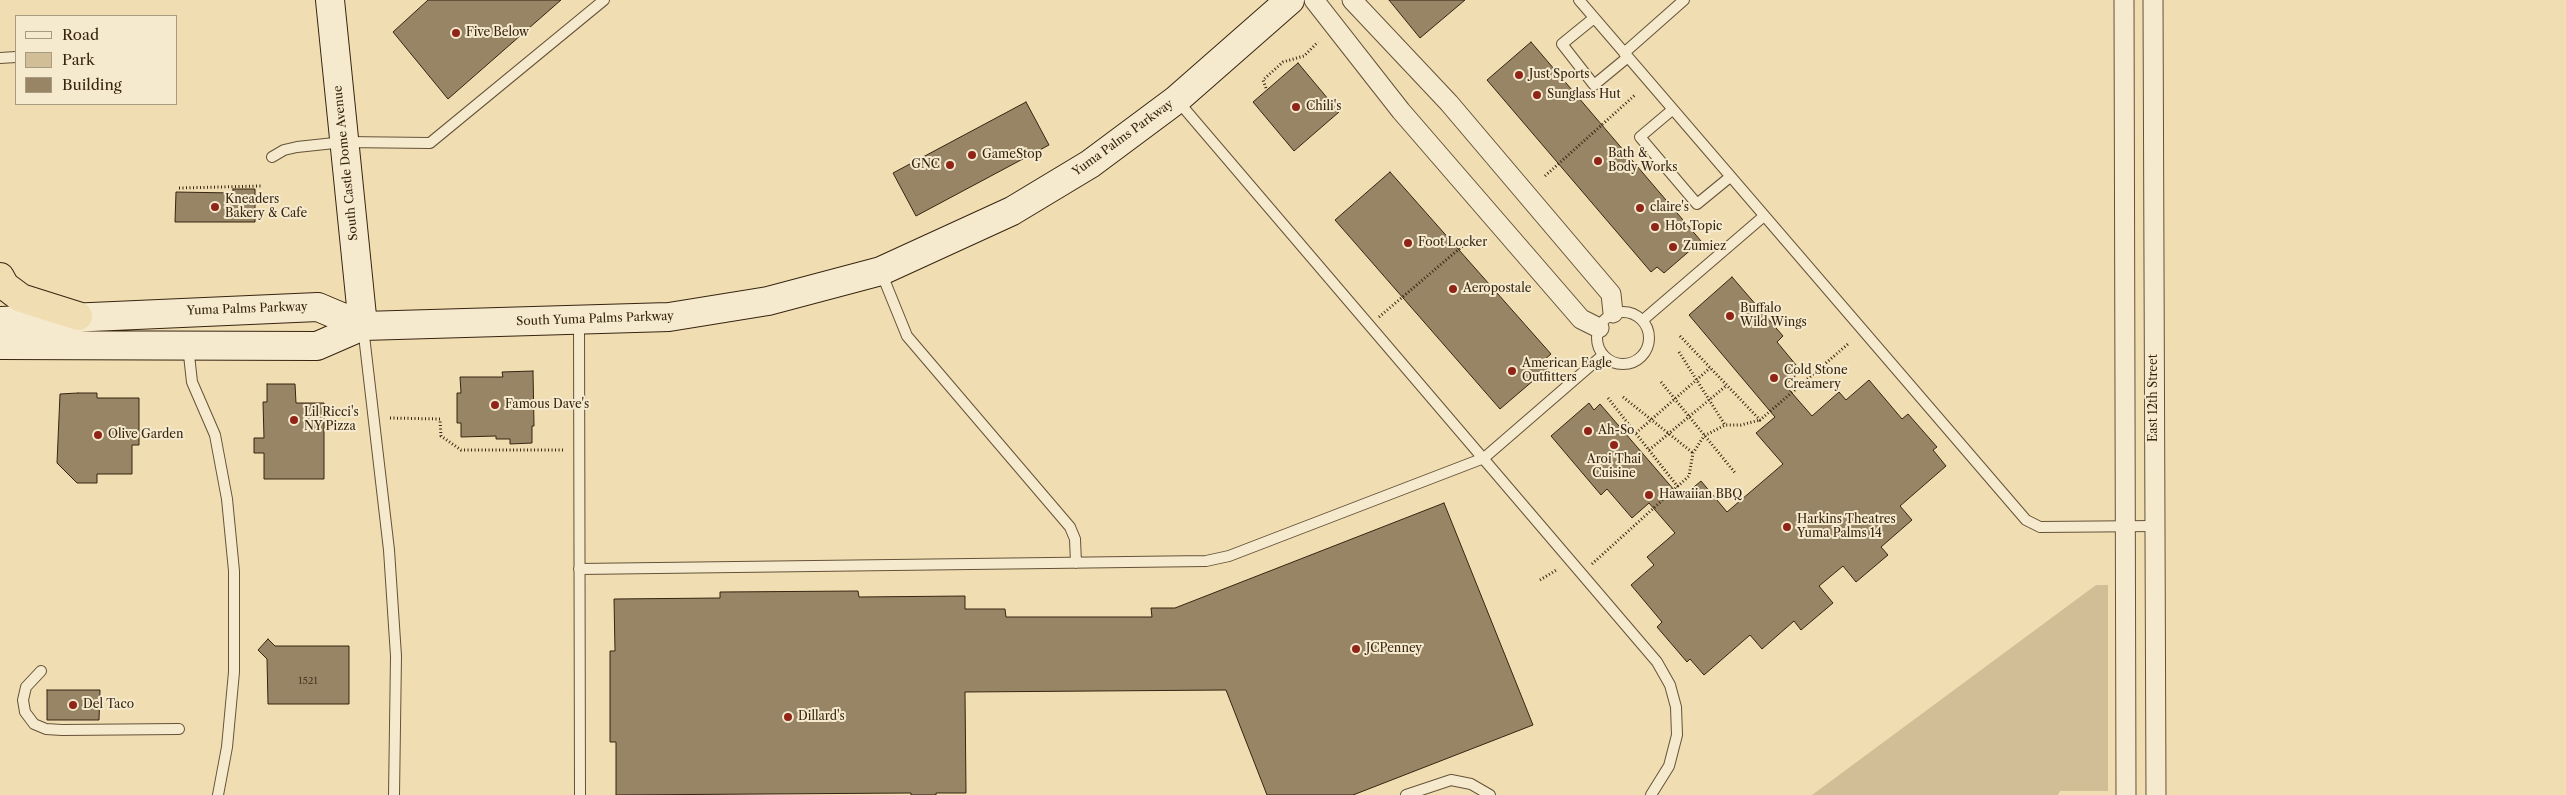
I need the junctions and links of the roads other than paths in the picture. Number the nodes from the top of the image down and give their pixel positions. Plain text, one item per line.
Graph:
1 (330, 0) edge
2 (604, 0) edge
3 (1290, 0) edge
4 (1314, 0) edge
5 (1352, 0) edge
6 (1579, 0) edge
7 (1684, 0) edge
8 (2124, 0) edge
9 (2153, 0) edge
10 (1594, 18) junction
11 (1626, 55) junction
12 (0, 58) edge
13 (15, 58) edge
14 (1176, 100) junction
15 (1672, 110) junction
16 (344, 142) junction
17 (272, 157) dead end
18 (1730, 177) junction
19 (1764, 216) junction
20 (881, 271) junction
21 (0, 277) edge
22 (1613, 313) junction
23 (78, 316) junction
24 (578, 320) junction
25 (1643, 320) junction
26 (0, 321) edge
27 (363, 326) junction
28 (1599, 328) junction
29 (0, 345) edge
30 (188, 345) junction
31 (1603, 355) junction
32 (1484, 458) junction
33 (2125, 526) junction
34 (2154, 526) junction
35 (1076, 563) junction
36 (579, 569) junction
37 (41, 671) dead end
38 (179, 729) dead end
39 (218, 795) edge
40 (394, 795) edge
41 (580, 795) edge
42 (1406, 795) edge
43 (1490, 795) edge
44 (1651, 795) edge
45 (2126, 795) edge
46 (2156, 795) edge

1 - 16 street, South Castle Dome Avenue
2 - 16 lane
3 - 14 street, Yuma Palms Parkway
4 - 28 street
5 - 22 street
6 - 10 lane
7 - 11 lane
8 - 33 street
9 - 34 street, East 12th Street
10 - 11 lane
10 - 11 lane
11 - 15 lane
12 - 13 lane
14 - 20 street, Yuma Palms Parkway
14 - 32 lane
15 - 18 lane
15 - 18 lane
16 - 17 lane
16 - 27 street, South Castle Dome Avenue
18 - 19 lane
19 - 25 lane
19 - 33 lane
20 - 24 street, South Yuma Palms Parkway
20 - 35 lane
21 - 23 highway
22 - 25 lane
22 - 28 lane
23 - 26 street, Yuma Palms Parkway
23 - 27 street, Yuma Palms Parkway
24 - 27 street, South Yuma Palms Parkway
24 - 36 lane
25 - 31 lane
27 - 30 street
27 - 40 lane
28 - 31 lane
29 - 30 street
30 - 39 lane
31 - 32 lane
32 - 35 lane
32 - 44 lane
33 - 34 lane
33 - 45 street
34 - 46 street, East 12th Street
35 - 36 lane
36 - 41 lane
37 - 38 lane
42 - 43 lane

